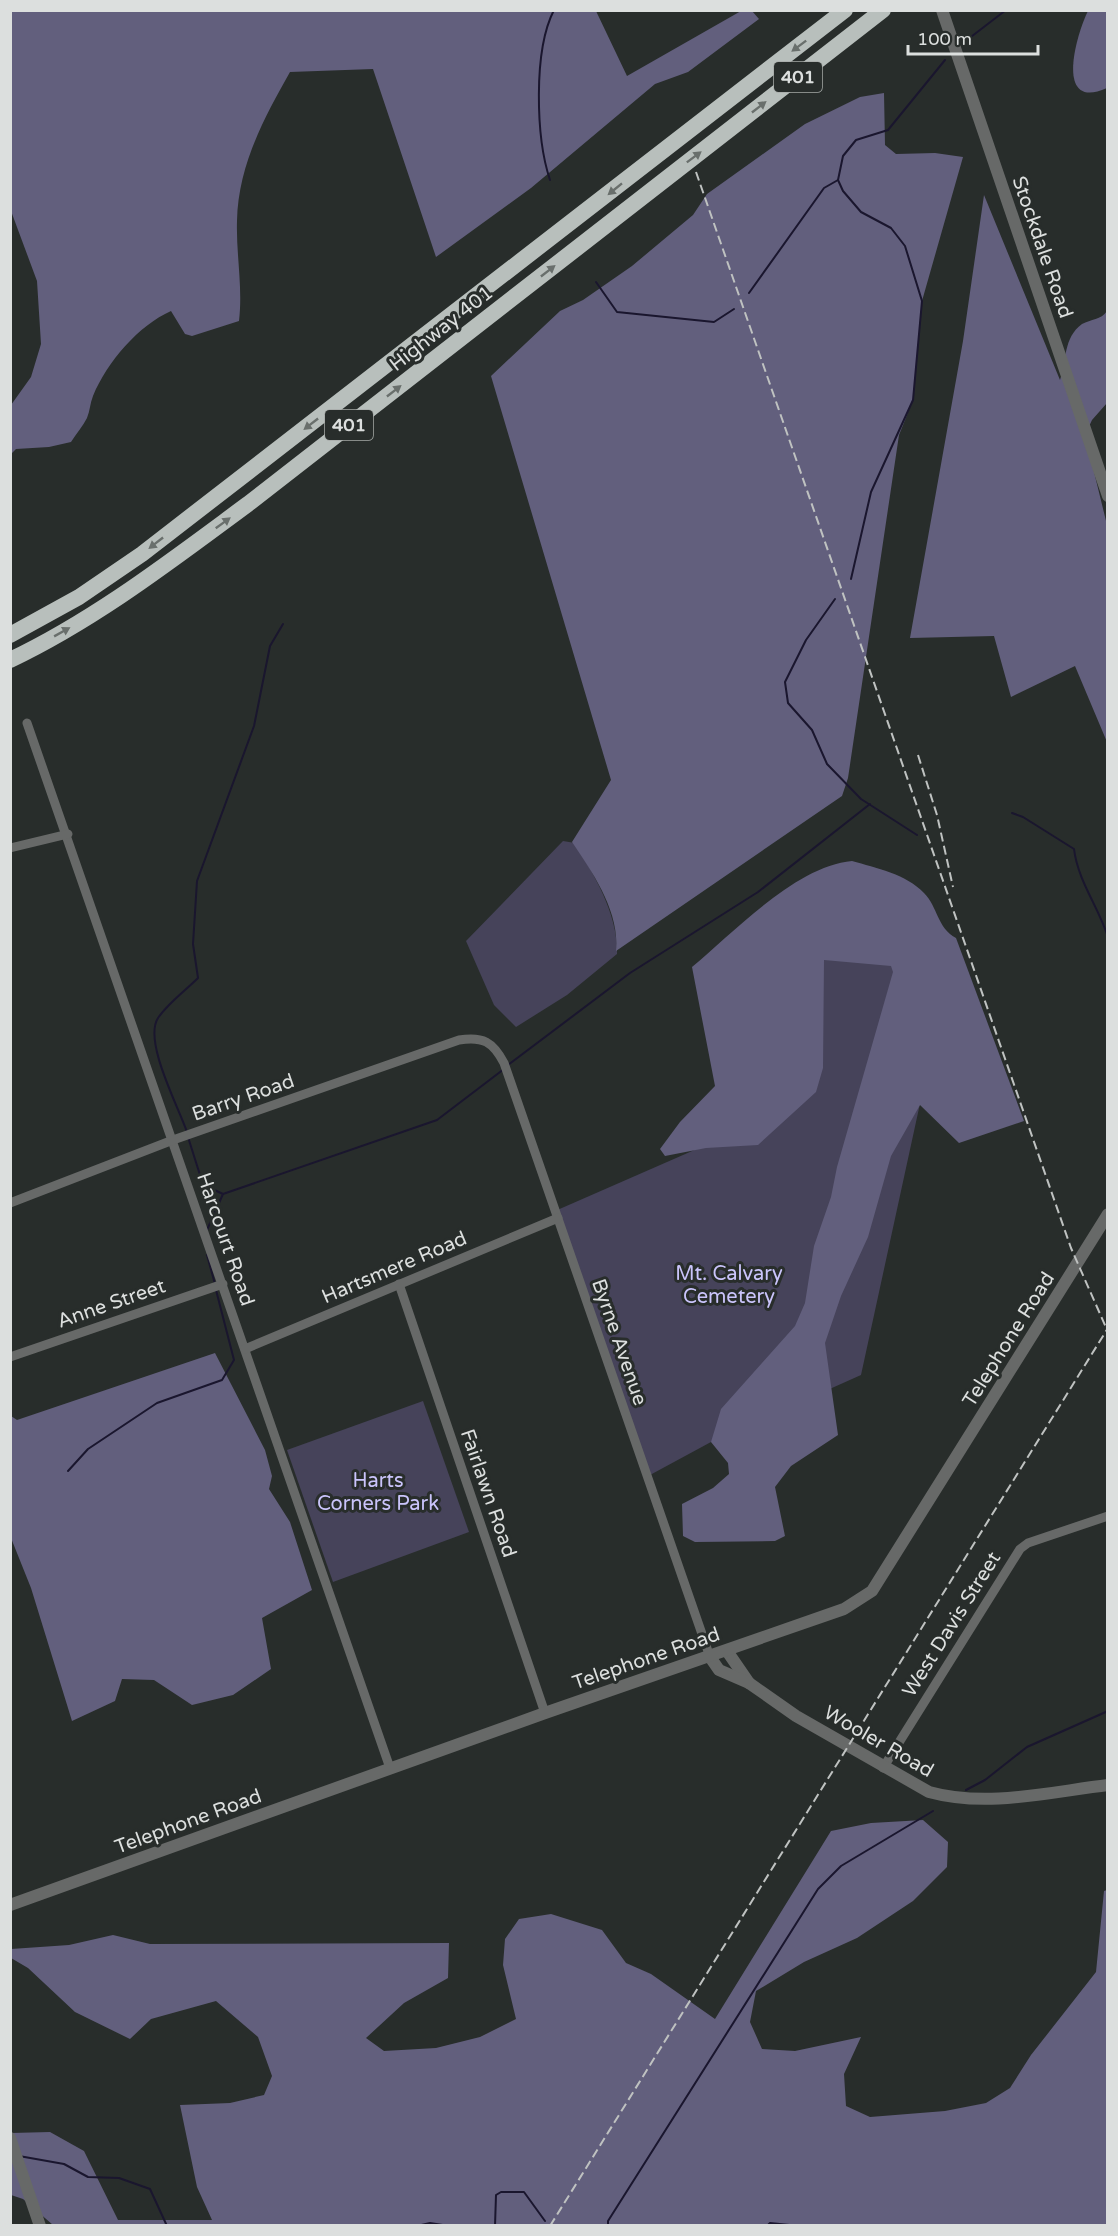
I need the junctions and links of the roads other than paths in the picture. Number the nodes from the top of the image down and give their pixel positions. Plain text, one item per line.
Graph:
1 (845, 10) edge
2 (883, 10) edge
3 (942, 10) edge
4 (1107, 496) edge
5 (10, 636) edge
6 (10, 660) edge
7 (27, 723) dead end
8 (68, 834) junction
9 (10, 848) edge
10 (489, 1042) joint
11 (173, 1140) junction
12 (10, 1203) edge
13 (1107, 1214) edge
14 (558, 1218) junction
15 (223, 1284) junction
16 (399, 1284) junction
17 (245, 1349) junction
18 (10, 1357) edge
19 (1107, 1516) edge
20 (728, 1651) junction
21 (710, 1657) junction
22 (749, 1683) junction
23 (545, 1713) junction
24 (390, 1768) junction
25 (883, 1768) junction
26 (1107, 1785) edge
27 (10, 1905) edge
28 (11, 2140) edge
29 (40, 2226) edge

1 -> 5 highway, Highway 401 / 401
6 -> 2 highway, Highway 401 / 401
3 - 4 street, Stockdale Road
7 - 8 street, Harcourt Road
8 - 9 street
8 - 11 street, Harcourt Road
10 - 11 street, Barry Road
10 - 14 street, Byrne Avenue
11 - 12 street, Barry Road
11 - 15 street, Harcourt Road
13 - 20 street, Telephone Road
14 - 16 street, Hartsmere Road
14 - 21 street, Byrne Avenue
15 - 17 street, Harcourt Road
15 - 18 street, Anne Street
16 - 17 street, Hartsmere Road
16 - 23 street, Fairlawn Road
17 - 24 street, Harcourt Road
19 - 25 street, West Davis Street
20 - 21 street, Telephone Road
20 - 22 street, Wooler Road
21 - 22 street, Wooler Road
21 - 23 street, Telephone Road
22 - 25 street, Wooler Road
23 - 24 street, Telephone Road
24 - 27 street, Telephone Road
25 - 26 street, Wooler Road
28 - 29 street

